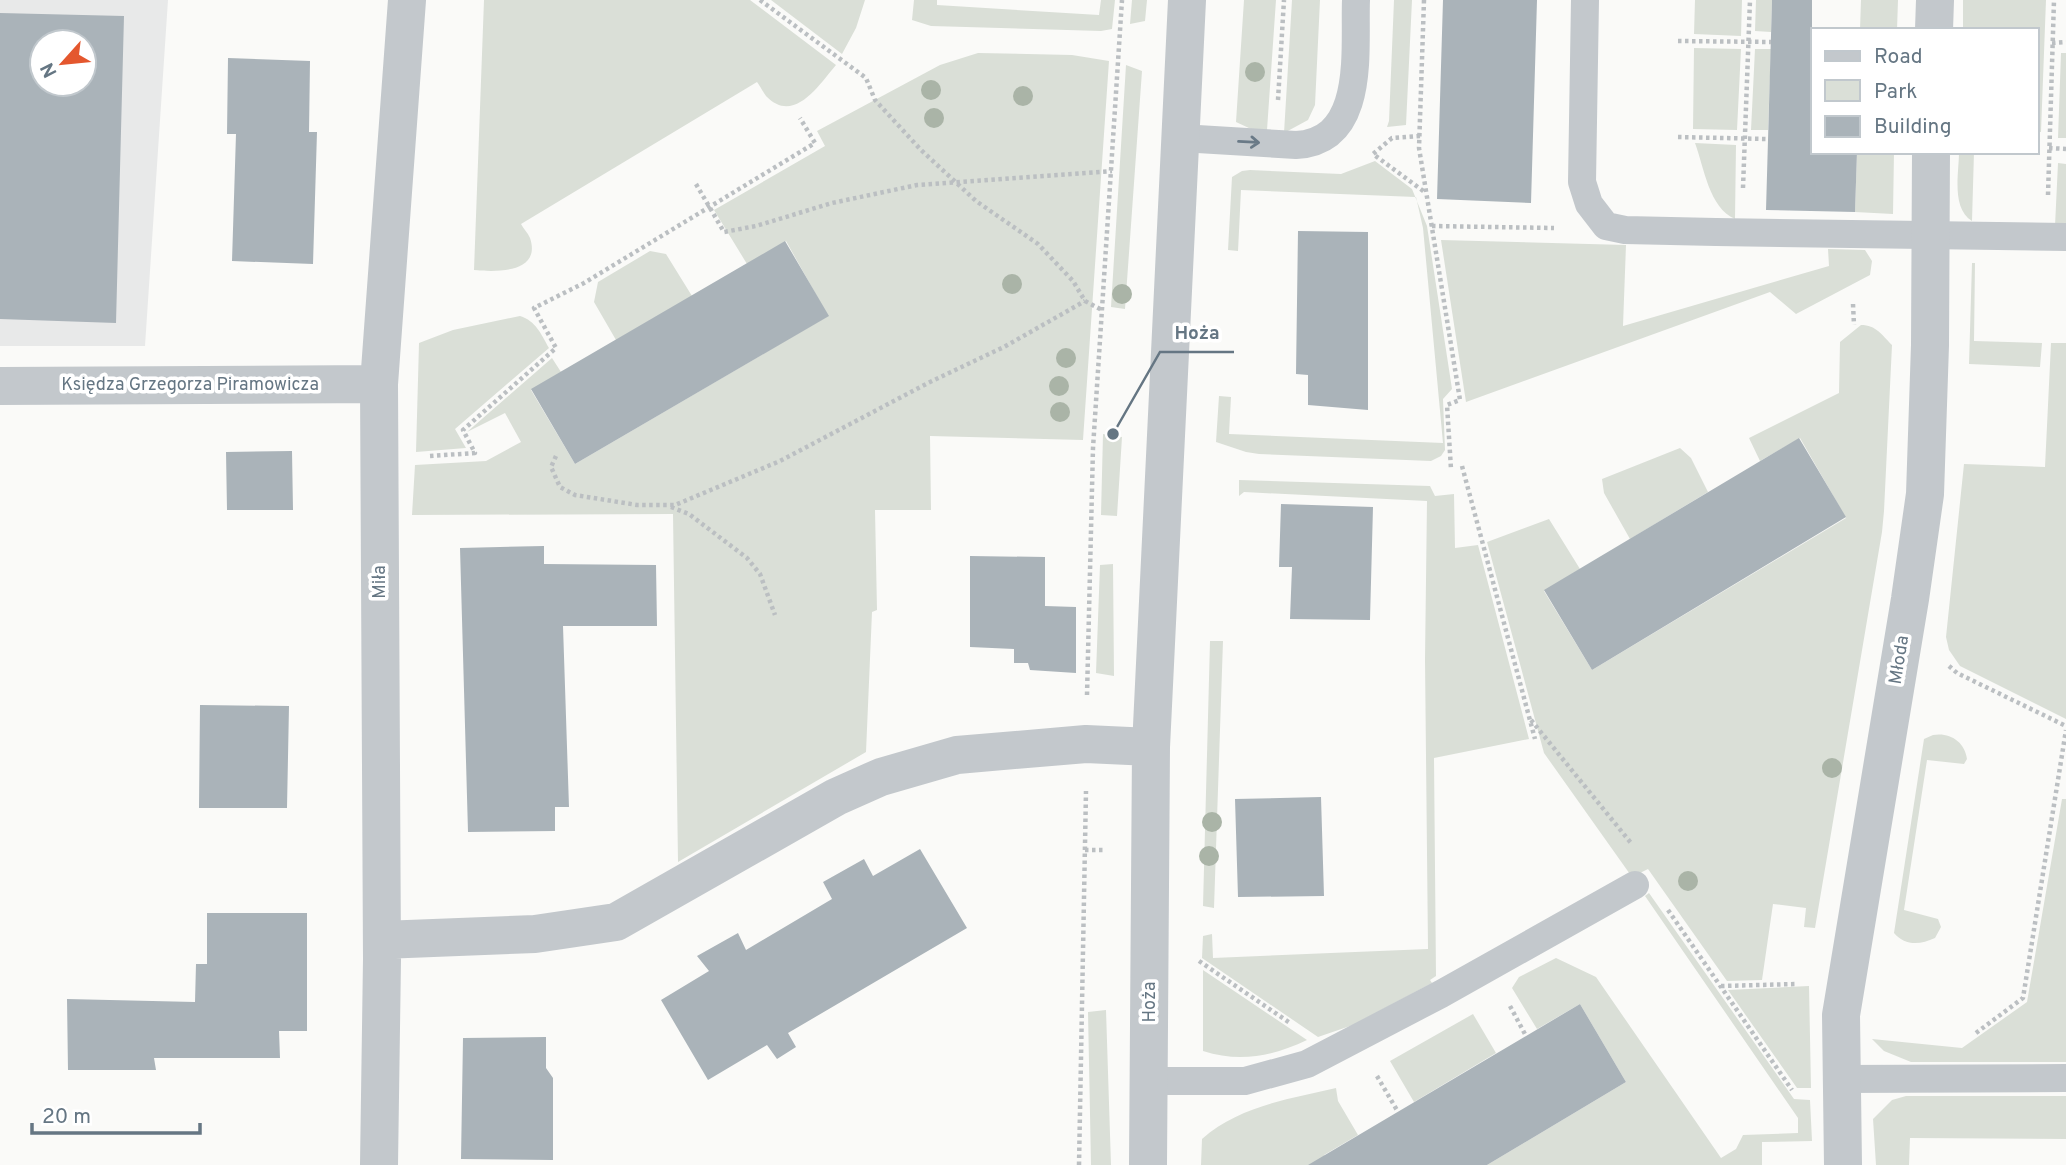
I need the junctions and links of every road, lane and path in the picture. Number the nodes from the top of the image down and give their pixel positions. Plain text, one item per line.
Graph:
1 (407, 0) edge
2 (761, 0) edge
3 (1122, 0) edge
4 (1187, 0) edge
5 (1284, 0) edge
6 (1356, 0) edge
7 (1424, 0) edge
8 (1585, 0) edge
9 (1750, 0) edge
10 (1935, 0) edge
11 (2054, 0) edge
12 (1934, 28) edge
13 (1678, 41) dead end
14 (1749, 41) junction
15 (1771, 42) dead end
16 (2066, 42) edge
17 (2052, 43) junction
18 (1277, 106) dead end
19 (800, 118) dead end
20 (1420, 136) junction
21 (1678, 136) dead end
22 (1181, 138) junction
23 (1745, 139) junction
24 (1767, 139) dead end
25 (2049, 148) junction
26 (2066, 149) edge
27 (1373, 154) junction
28 (1931, 154) edge
29 (1366, 158) dead end
30 (1112, 172) junction
31 (696, 184) dead end
32 (957, 184) junction
33 (1427, 193) junction
34 (710, 207) junction
35 (1598, 218) junction
36 (1432, 226) junction
37 (1742, 233) junction
38 (1929, 234) junction
39 (2056, 237) edge
40 (1085, 301) junction
41 (1853, 304) dead end
42 (1102, 310) junction
43 (1854, 326) dead end
44 (379, 384) junction
45 (0, 386) edge
46 (556, 456) dead end
47 (380, 460) junction
48 (1462, 466) dead end
49 (1451, 469) dead end
50 (667, 506) junction
51 (775, 615) dead end
52 (1529, 717) junction
53 (2066, 730) edge
54 (1535, 739) dead end
55 (1086, 744) junction
56 (1151, 747) junction
57 (2056, 789) junction
58 (2066, 789) edge
59 (1641, 882) junction
60 (382, 940) junction
61 (1196, 972) dead end
62 (1803, 983) dead end
63 (1720, 986) junction
64 (1509, 1005) dead end
65 (1526, 1036) dead end
66 (1971, 1036) dead end
67 (1333, 1053) junction
68 (2066, 1078) edge
69 (1841, 1079) junction
70 (1379, 1080) dead end
71 (1150, 1081) junction
72 (1796, 1096) dead end
73 (1398, 1112) dead end
74 (380, 1165) edge
75 (1079, 1165) edge
76 (1148, 1165) edge
77 (1843, 1165) edge

1 - 44 street, Miła
2 - 32 path
3 - 30 path
4 - 22 street, Hoża
5 - 18 path
22 -> 6 lane
7 - 20 path
8 - 35 lane
9 - 14 path
10 - 12 street
11 - 17 path
13 - 14 path
14 - 15 path
14 - 23 path
16 - 17 path
17 - 25 path
19 - 34 path
20 - 27 path
20 - 33 path
21 - 23 path
22 - 56 street, Hoża
23 - 24 path
23 - 37 path
25 - 26 path
25 - 39 path
27 - 29 path
27 - 33 path
28 - 38 street, Młoda
30 - 32 path
30 - 42 path
31 - 34 path
32 - 34 path
32 - 40 path
33 - 36 path
34 - 47 path
35 - 36 path
35 - 37 lane
36 - 49 path
37 - 38 lane
38 - 39 lane
38 - 69 street, Młoda
40 - 42 path
40 - 50 path
41 - 43 path
42 - 55 path
44 - 45 street, Księdza Grzegorza Piramowicza
44 - 47 street, Miła
46 - 50 path
47 - 60 street, Miła
48 - 52 path
50 - 51 path
52 - 54 path
52 - 59 path
53 - 57 path
55 - 56 street
55 - 60 street
55 - 75 path
56 - 71 street, Hoża
57 - 58 path
57 - 66 path
59 - 63 path
59 - 67 lane
60 - 74 street, Miła
61 - 67 path
62 - 63 path
63 - 72 path
64 - 65 path
67 - 71 lane
68 - 69 lane
69 - 77 street, Młoda
70 - 73 path
71 - 76 street, Hoża

